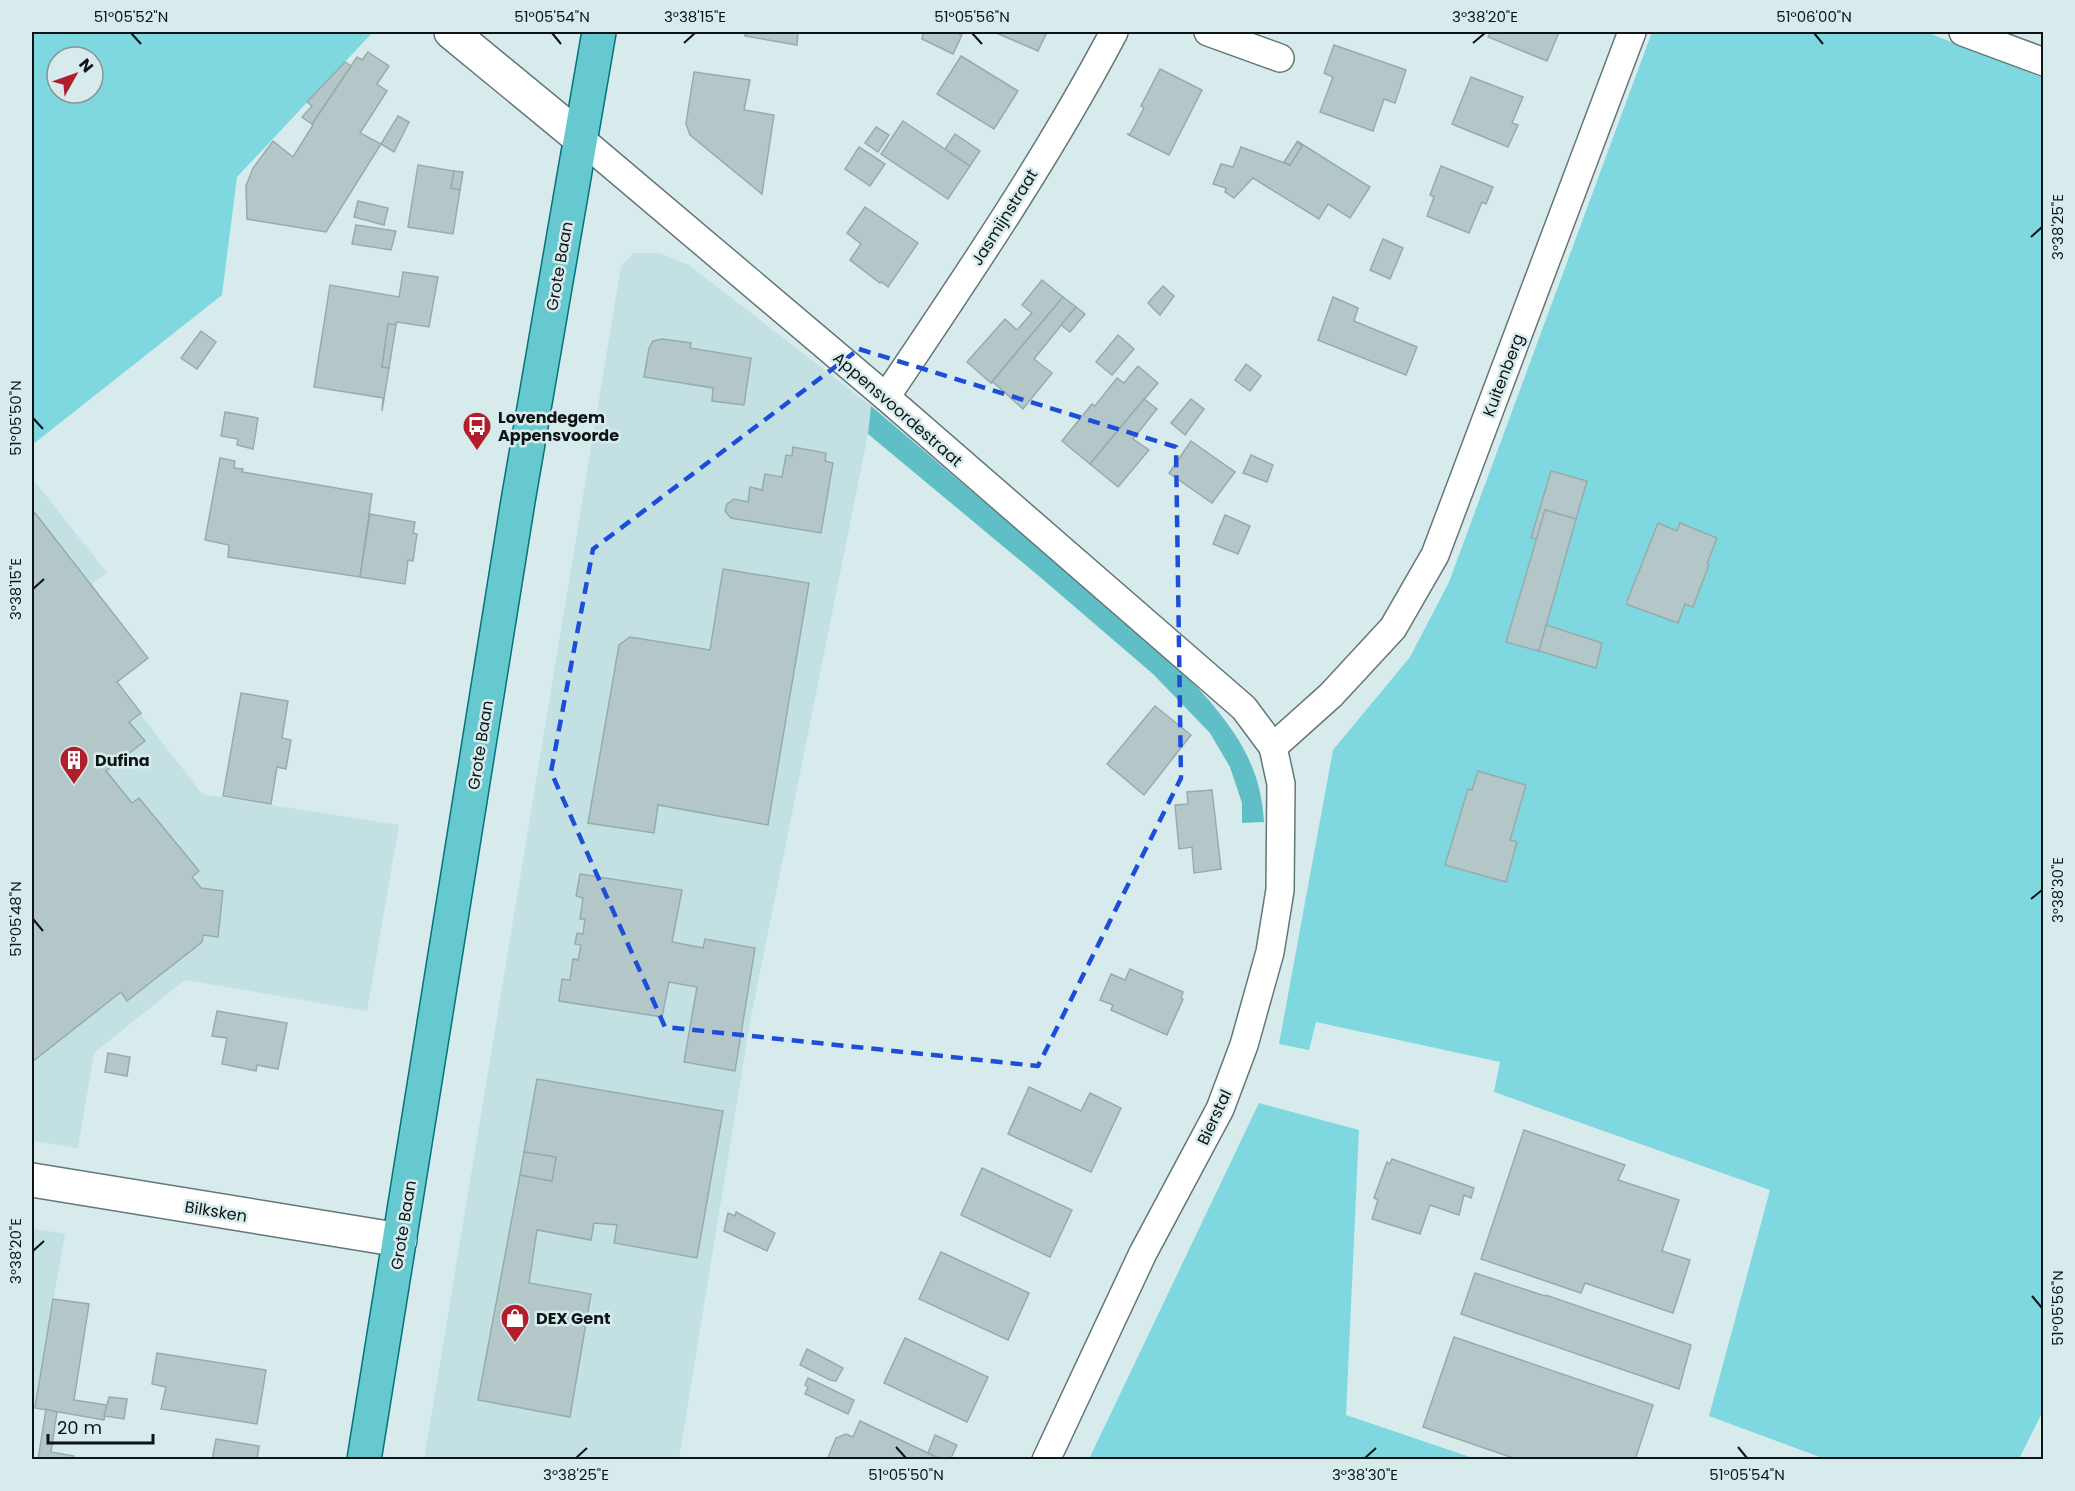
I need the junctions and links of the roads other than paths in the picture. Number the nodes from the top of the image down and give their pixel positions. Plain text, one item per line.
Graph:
1 (452, 32) edge
2 (599, 32) edge
3 (1114, 32) edge
4 (1208, 32) edge
5 (1632, 32) edge
6 (1963, 32) edge
7 (1280, 58) dead end
8 (2043, 62) edge
9 (581, 139) junction
10 (886, 397) junction
11 (1273, 747) junction
12 (32, 1180) edge
13 (400, 1240) junction
14 (364, 1460) edge
15 (1046, 1460) edge

1 - 9 street, Appensvoordestraat
2 - 9 main road, Grote Baan
3 - 10 street, Jasmijnstraat
4 - 7 street
5 - 11 street, Kuitenberg
6 - 8 street
9 - 10 street, Appensvoordestraat
9 - 13 main road, Grote Baan
10 - 11 street, Appensvoordestraat
11 - 15 street, Bierstal
12 - 13 street, Bilksken
13 - 14 main road, Grote Baan

